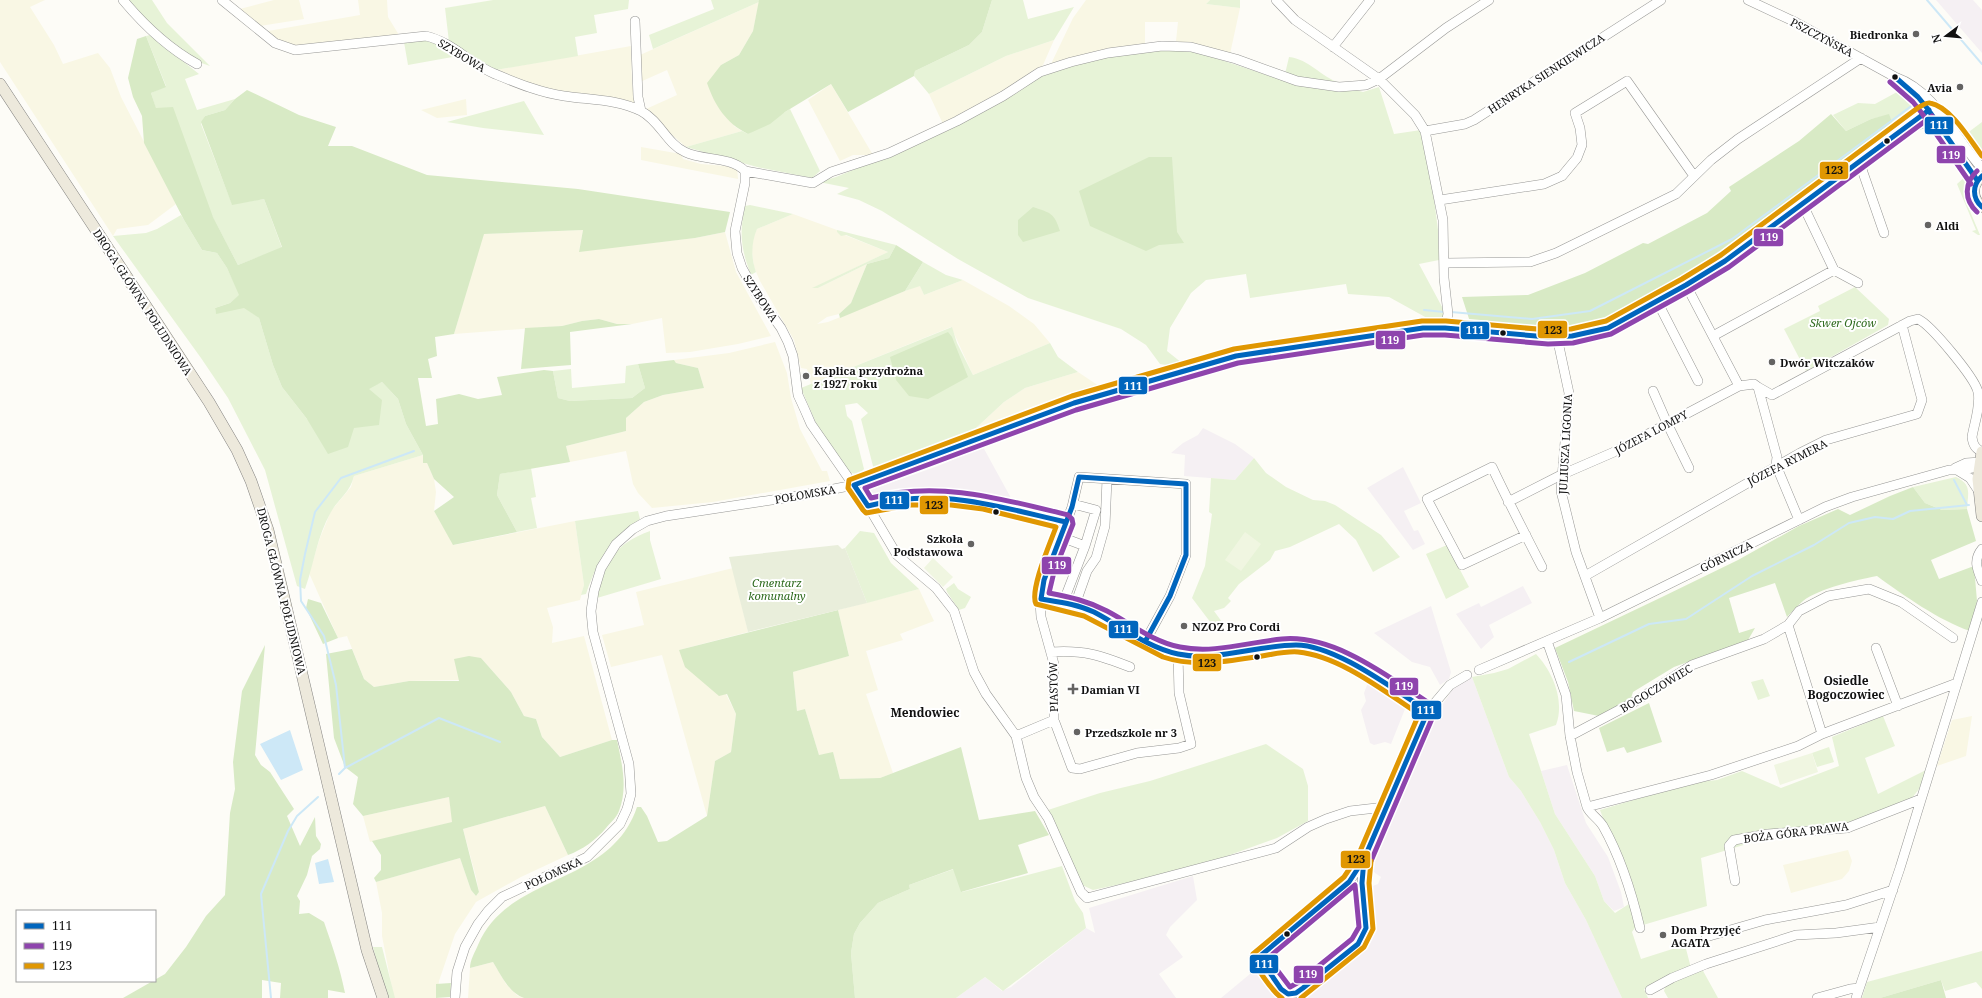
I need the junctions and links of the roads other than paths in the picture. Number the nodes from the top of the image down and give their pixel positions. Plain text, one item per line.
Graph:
1 (123, 0) edge
2 (222, 0) edge
3 (1276, 0) edge
4 (1370, 0) edge
5 (1489, 0) edge
6 (1661, 0) edge
7 (1748, 0) edge
8 (635, 21) dead end
9 (1333, 47) junction
10 (1861, 58) junction
11 (197, 64) dead end
12 (1895, 77) junction
13 (1379, 79) junction
14 (0, 84) edge
15 (1929, 110) junction
16 (641, 111) junction
17 (1942, 122) junction
18 (1902, 129) junction
19 (1425, 131) junction
20 (1859, 161) junction
21 (1982, 168) edge
22 (746, 171) junction
23 (1694, 176) junction
24 (1979, 178) edge
25 (1440, 200) junction
26 (1802, 203) junction
27 (1982, 207) edge
28 (1884, 233) dead end
29 (1445, 263) junction
30 (1834, 270) junction
31 (1858, 282) dead end
32 (1686, 285) junction
33 (1657, 301) junction
34 (1902, 325) junction
35 (1446, 328) junction
36 (1714, 336) junction
37 (1557, 337) junction
38 (1698, 381) dead end
39 (1739, 386) junction
40 (1758, 387) junction
41 (1654, 391) dead end
42 (1667, 423) junction
43 (1981, 458) edge
44 (1776, 465) junction
45 (1689, 468) dead end
46 (1954, 469) junction
47 (1561, 475) junction
48 (1107, 479) junction
49 (854, 485) junction
50 (1978, 490) junction
51 (1508, 502) junction
52 (1073, 504) junction
53 (868, 506) junction
54 (1982, 516) edge
55 (1799, 520) junction
56 (1066, 522) junction
57 (1526, 535) junction
58 (1061, 537) junction
59 (1085, 546) junction
60 (1982, 549) edge
61 (1542, 567) dead end
62 (1585, 576) junction
63 (1982, 581) edge
64 (1041, 599) junction
65 (1982, 602) edge
66 (1063, 603) junction
67 (1075, 605) junction
68 (1600, 618) junction
69 (1788, 625) junction
70 (1953, 638) dead end
71 (1146, 640) junction
72 (1547, 641) junction
73 (1876, 648) dead end
74 (1051, 652) junction
75 (1178, 654) junction
76 (1130, 667) dead end
77 (1479, 670) dead end
78 (1467, 675) dead end
79 (1958, 683) junction
80 (1898, 706) junction
81 (1428, 711) junction
82 (1054, 720) junction
83 (1822, 734) junction
84 (1016, 736) junction
85 (1570, 736) junction
86 (1921, 799) junction
87 (1385, 807) junction
88 (1588, 809) junction
89 (1364, 859) junction
90 (1735, 881) dead end
91 (1893, 890) junction
92 (1880, 927) junction
93 (1640, 928) dead end
94 (1706, 937) dead end
95 (368, 950) junction
96 (1859, 988) junction
97 (1650, 990) dead end
98 (374, 998) edge
99 (383, 998) edge
100 (455, 998) edge
101 (1817, 998) edge
102 (1856, 998) edge

1 - 11 street
2 - 16 street, SZYBOWA
3 - 9 street
4 - 9 street
5 - 13 street
6 - 19 street, HENRYKA SIENKIEWICZA
7 - 10 street, PSZCZYŃSKA
8 - 16 street
9 - 13 street
10 - 12 street, PSZCZYŃSKA
10 - 23 street
12 - 15 street, PSZCZYŃSKA
12 - 17 street, PSZCZYŃSKA
13 - 19 street
13 - 22 street
14 - 95 main road, DROGA GŁÓWNA POŁUDNIOWA
15 - 17 street, PSZCZYŃSKA
15 - 18 street, POŁOMSKA
16 - 22 street, SZYBOWA
17 - 18 street, POŁOMSKA
17 - 21 street, PSZCZYŃSKA
17 - 24 street, PSZCZYŃSKA
18 - 20 street, POŁOMSKA
19 - 25 street
20 - 26 street, POŁOMSKA
20 - 28 street
22 - 49 street, SZYBOWA
23 - 25 street
23 - 29 street
24 - 27 main road
25 - 29 street
26 - 30 street
26 - 32 street, POŁOMSKA
29 - 35 street
30 - 31 street
30 - 36 street
32 - 33 street, POŁOMSKA
32 - 36 street
33 - 37 street, POŁOMSKA
33 - 38 street
34 - 40 street
34 - 43 street
34 - 44 street, JÓZEFA RYMERA
35 - 37 street, POŁOMSKA
35 - 49 street, POŁOMSKA
36 - 39 street
37 - 47 street, JULIUSZA LIGONIA
39 - 40 street
39 - 42 street, JÓZEFA LOMPY
40 - 44 street
41 - 42 street
42 - 45 street
42 - 47 street, JÓZEFA LOMPY
43 - 46 street, GÓRNICZA
43 - 50 main road
44 - 55 street
44 - 62 street, JÓZEFA RYMERA
46 - 50 street
46 - 55 street, GÓRNICZA
47 - 51 street, JÓZEFA LOMPY
47 - 62 street, JULIUSZA LIGONIA
48 - 52 street, PIASTÓW
48 - 67 street
48 - 71 street
49 - 53 street, SZYBOWA
49 - 100 street, POŁOMSKA
50 - 54 main road
51 - 57 street
51 - 57 street
52 - 56 street, PIASTÓW
52 - 59 street
53 - 56 street
53 - 84 street, SZYBOWA
55 - 68 street, GÓRNICZA
56 - 58 street, PIASTÓW
57 - 61 street
58 - 59 street
58 - 64 street, PIASTÓW
59 - 66 street
60 - 63 street
62 - 68 street, JULIUSZA LIGONIA
64 - 66 street
64 - 74 street, PIASTÓW
65 - 79 street
66 - 67 street
67 - 71 street
68 - 72 street, GÓRNICZA
69 - 70 street, BOGOCZOWIEC
69 - 83 street
69 - 85 street, BOGOCZOWIEC
71 - 75 street
72 - 77 street, GÓRNICZA
72 - 85 street
73 - 80 street
74 - 76 street
74 - 82 street, PIASTÓW
75 - 81 street
75 - 82 street, PIASTÓW
78 - 81 street
79 - 80 street
79 - 86 street
80 - 83 street
81 - 87 street
82 - 84 street
83 - 88 street
84 - 87 street
85 - 88 street
86 - 90 street, BOŻA GÓRA PRAWA
86 - 91 street
87 - 89 street
88 - 93 street
89 - 89 street
91 - 92 street
91 - 94 street
92 - 96 street
92 - 97 street
95 - 98 main road, DROGA GŁÓWNA POŁUDNIOWA
95 - 99 main road, DROGA GŁÓWNA POŁUDNIOWA
96 - 101 street
96 - 102 street

